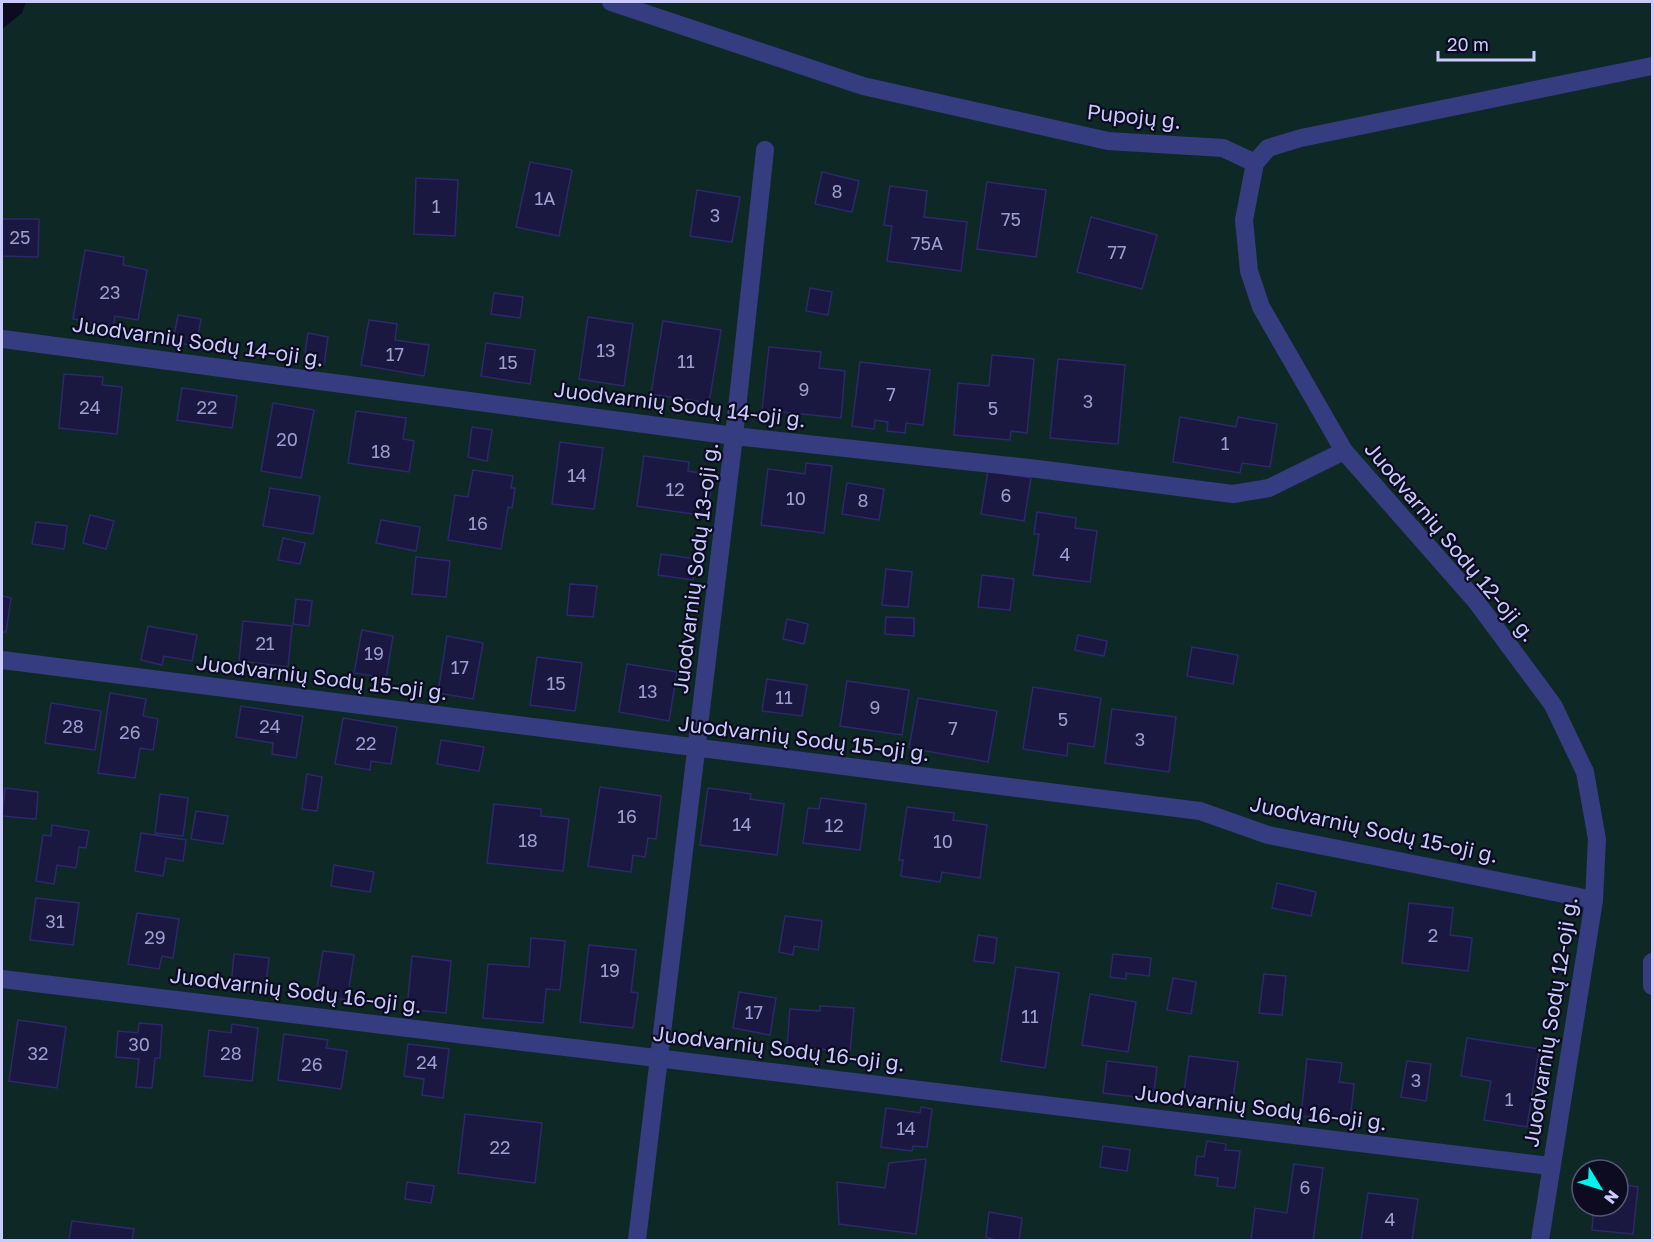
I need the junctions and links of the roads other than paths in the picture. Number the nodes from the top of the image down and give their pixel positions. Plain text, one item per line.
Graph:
1 (611, 2) edge
2 (1653, 66) edge
3 (765, 150) dead end
4 (1255, 163) junction
5 (3, 339) dead end
6 (734, 436) junction
7 (1344, 451) junction
8 (2, 660) edge
9 (697, 748) junction
10 (1594, 900) junction
11 (1653, 962) edge
12 (2, 979) edge
13 (1652, 983) edge
14 (659, 1057) junction
15 (1550, 1166) junction
16 (637, 1240) edge
17 (1540, 1240) edge

1 - 4 street, Pupojų g.
2 - 4 street
3 - 6 street, Juodvarnių Sodų 13-oji g.
4 - 7 street, Juodvarnių Sodų 12-oji g.
5 - 6 street, Juodvarnių Sodų 14-oji g.
6 - 7 street, Juodvarnių Sodų 14-oji g.
6 - 9 street, Juodvarnių Sodų 13-oji g.
7 - 10 street, Juodvarnių Sodų 12-oji g.
8 - 9 street, Juodvarnių Sodų 15-oji g.
9 - 10 street, Juodvarnių Sodų 15-oji g.
9 - 14 street, Juodvarnių Sodų 13-oji g.
10 - 15 street, Juodvarnių Sodų 12-oji g.
11 - 13 street
12 - 14 street, Juodvarnių Sodų 16-oji g.
14 - 15 street, Juodvarnių Sodų 16-oji g.
14 - 16 street, Juodvarnių Sodų 13-oji g.
15 - 17 street, Juodvarnių Sodų 12-oji g.

